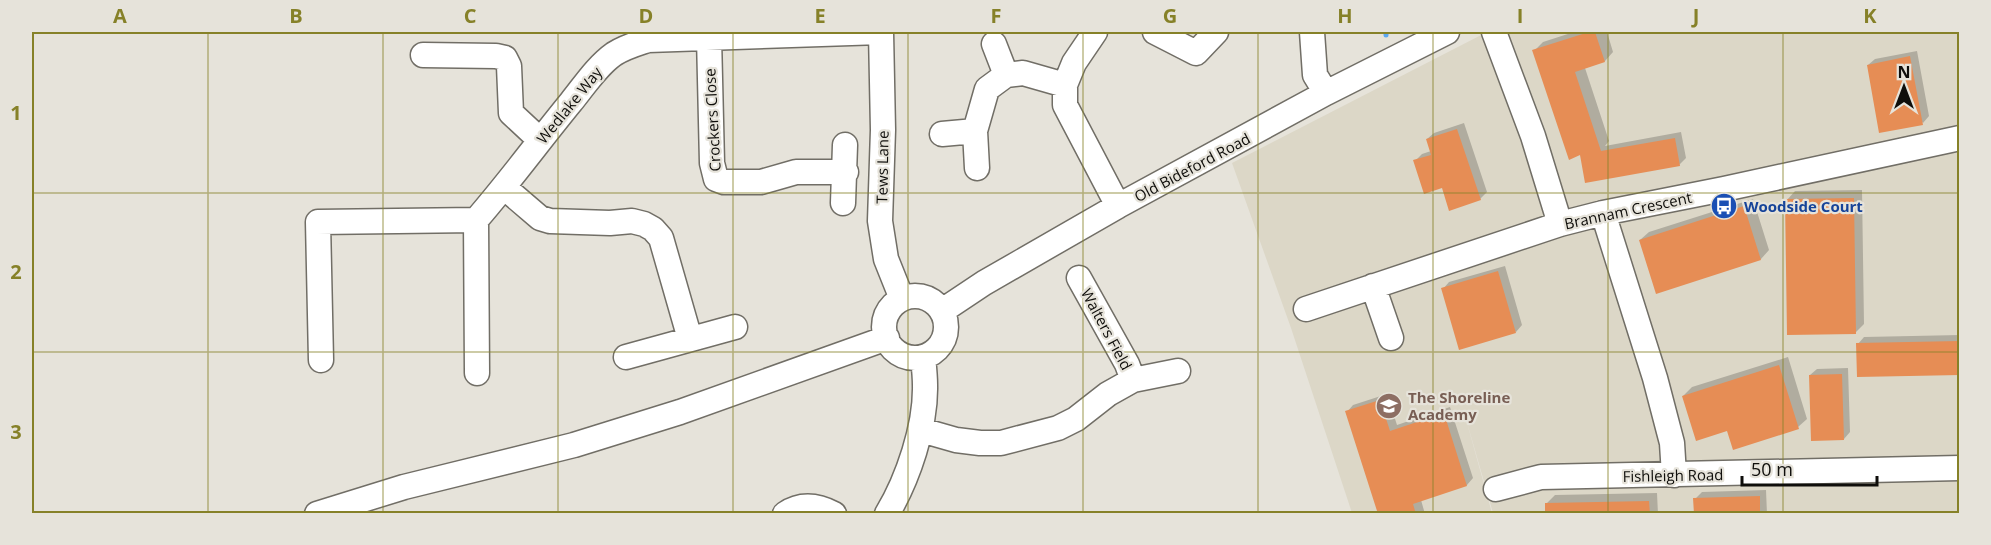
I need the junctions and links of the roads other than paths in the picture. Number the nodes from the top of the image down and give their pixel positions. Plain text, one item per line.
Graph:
1 (881, 32) edge
2 (1095, 32) edge
3 (1155, 32) edge
4 (1216, 32) edge
5 (1312, 32) edge
6 (1447, 32) edge
7 (1494, 32) edge
8 (709, 37) junction
9 (994, 44) dead end
10 (423, 55) dead end
11 (1005, 75) junction
12 (1065, 85) junction
13 (1326, 93) junction
14 (975, 131) junction
15 (942, 134) dead end
16 (1959, 138) edge
17 (540, 140) junction
18 (845, 145) dead end
19 (977, 168) dead end
20 (846, 172) junction
21 (505, 188) junction
22 (843, 203) dead end
23 (1118, 206) junction
24 (1603, 213) junction
25 (476, 220) junction
26 (1560, 224) junction
27 (1079, 278) dead end
28 (1373, 286) junction
29 (902, 299) junction
30 (1306, 309) dead end
31 (942, 311) junction
32 (735, 327) dead end
33 (886, 338) junction
34 (1391, 338) dead end
35 (690, 339) junction
36 (626, 357) dead end
37 (923, 357) junction
38 (321, 360) dead end
39 (1178, 371) dead end
40 (477, 373) dead end
41 (1133, 380) junction
42 (921, 430) junction
43 (1959, 468) edge
44 (1674, 475) junction
45 (1496, 489) dead end
46 (317, 513) edge
47 (785, 513) edge
48 (834, 513) edge
49 (887, 513) edge

1 - 8 street, Wedlake Way
1 - 29 street, Tews Lane
2 - 12 street
3 - 4 street
5 - 13 street
6 - 13 street, Old Bideford Road
7 - 26 street
8 - 17 street, Wedlake Way
8 - 20 street, Crockers Close
9 - 11 street
10 - 17 street
11 - 12 street
11 - 14 street
12 - 23 street
13 - 23 street, Old Bideford Road
14 - 15 street
14 - 19 street
16 - 24 street, Brannam Crescent
17 - 21 street, Wedlake Way
18 - 20 street
20 - 22 street
21 - 25 street, Wedlake Way
21 - 35 street
23 - 31 street, Old Bideford Road
24 - 26 street, Brannam Crescent
24 - 44 street
25 - 38 street
25 - 40 street
26 - 28 street, Brannam Crescent
27 - 41 street, Walters Field
28 - 30 street, Brannam Crescent
28 - 34 street
29 - 31 street
29 - 33 street
31 - 37 street
32 - 35 street
33 - 37 street
33 - 46 street
35 - 36 street
37 - 42 street
39 - 41 street, Walters Field
41 - 42 street, Walters Field
42 - 49 street
43 - 44 street, Fishleigh Road
44 - 45 street, Fishleigh Road
47 - 48 street

